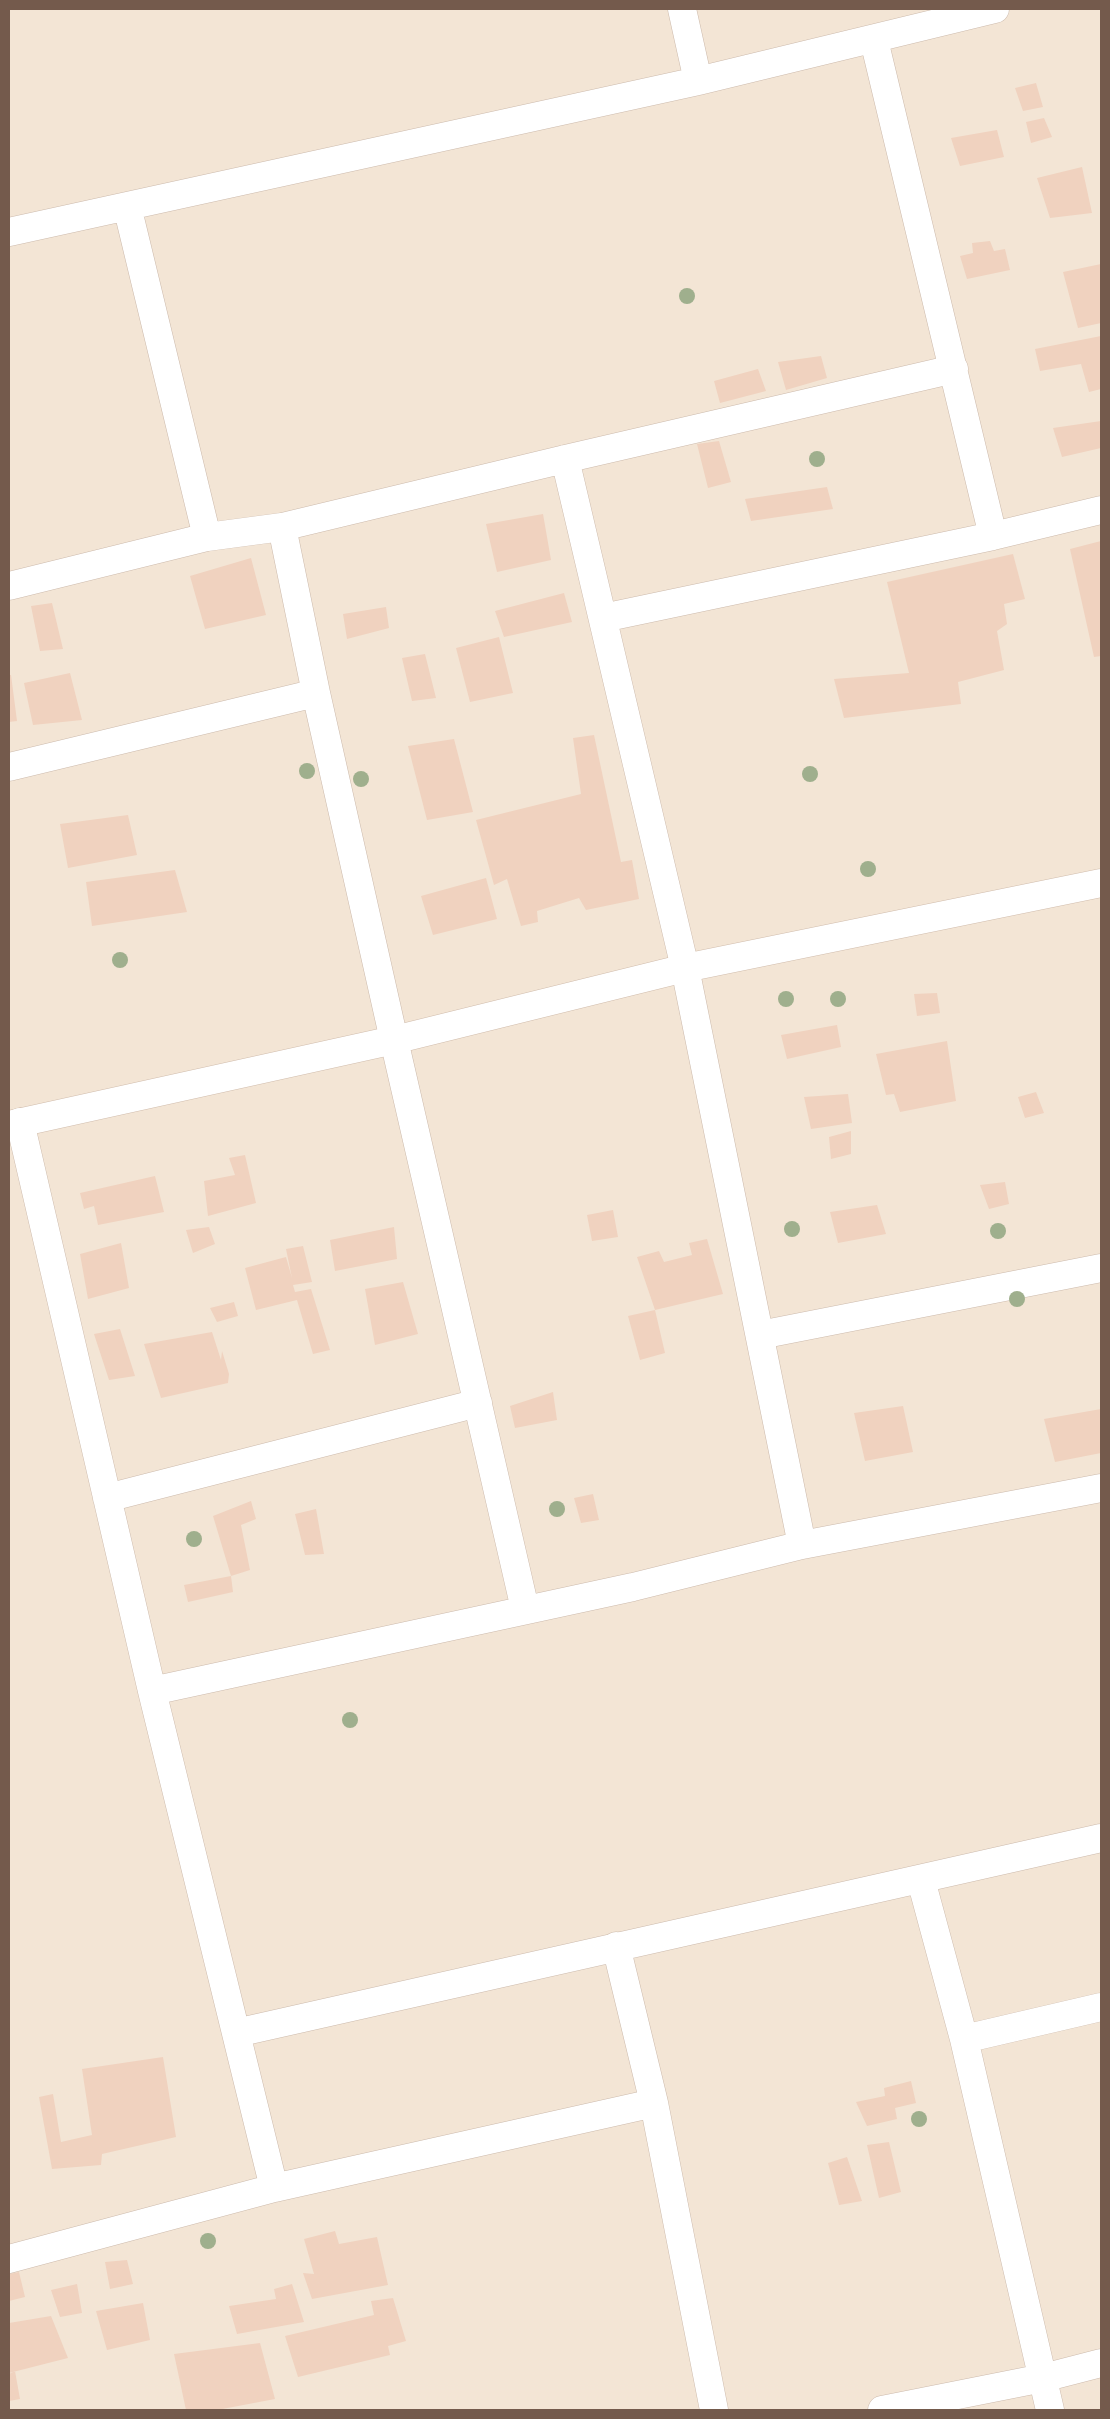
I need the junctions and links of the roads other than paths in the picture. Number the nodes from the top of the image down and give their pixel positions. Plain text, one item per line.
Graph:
1 (682, 9) edge
2 (995, 9) edge
3 (874, 40) junction
4 (698, 81) junction
5 (127, 206) junction
6 (9, 232) edge
7 (954, 369) junction
8 (565, 458) junction
9 (1101, 510) edge
10 (282, 527) junction
11 (993, 536) junction
12 (207, 537) junction
13 (9, 586) edge
14 (603, 618) junction
15 (316, 693) junction
16 (9, 766) edge
17 (1101, 883) edge
18 (685, 968) junction
19 (394, 1040) junction
20 (15, 1124) edge
21 (1101, 1268) edge
22 (760, 1335) junction
23 (478, 1403) junction
24 (1101, 1488) edge
25 (107, 1498) junction
26 (802, 1545) junction
27 (525, 1609) junction
28 (152, 1691) junction
29 (1101, 1838) edge
30 (921, 1880) junction
31 (616, 1946) junction
32 (1101, 2007) edge
33 (236, 2034) junction
34 (964, 2039) junction
35 (654, 2103) junction
36 (274, 2188) junction
37 (9, 2259) edge
38 (1101, 2363) edge
39 (1043, 2378) junction
40 (714, 2410) edge
41 (882, 2410) edge
42 (1050, 2410) edge

1 - 4 street
2 - 3 street
3 - 4 street
3 - 7 street
4 - 5 street
5 - 6 street
5 - 12 street
7 - 8 street
7 - 11 street
8 - 10 street
8 - 14 street
9 - 11 street
10 - 12 street
10 - 15 street
11 - 14 street
12 - 13 street
14 - 18 street
15 - 16 street
15 - 19 street
17 - 18 street
18 - 19 street
18 - 22 street
19 - 20 street
19 - 23 street
20 - 25 street
21 - 22 street
22 - 26 street
23 - 25 street
23 - 27 street
24 - 26 street
25 - 28 street
26 - 27 street
27 - 28 street
28 - 33 street
29 - 30 street
30 - 31 street
30 - 34 street
31 - 33 street
31 - 35 street
32 - 34 street
33 - 36 street
34 - 39 street
35 - 36 street
35 - 40 street
36 - 37 street
38 - 39 street
39 - 41 street
39 - 42 street

